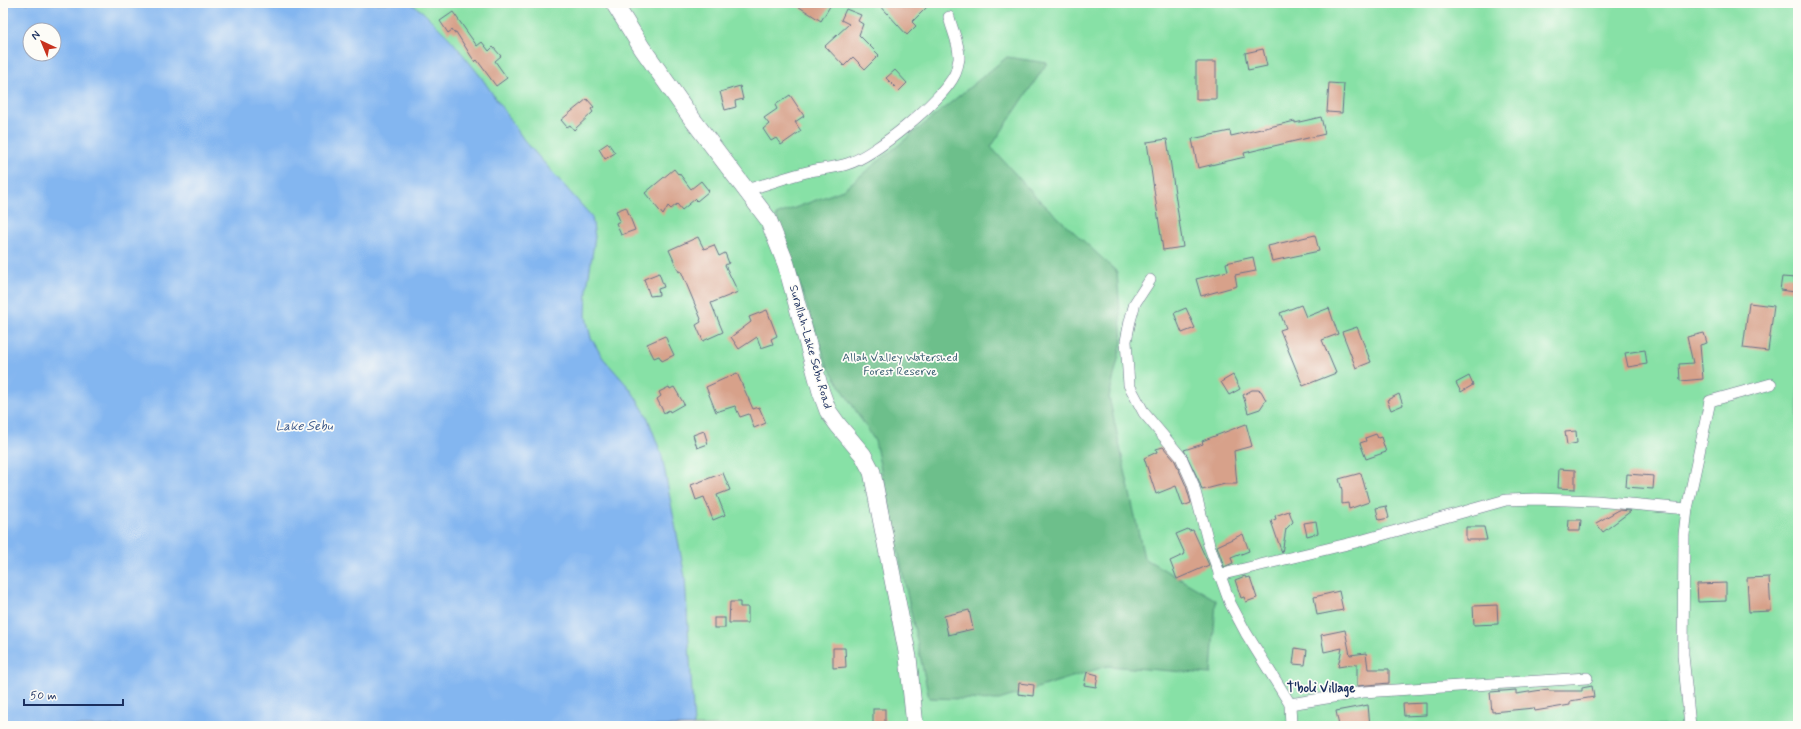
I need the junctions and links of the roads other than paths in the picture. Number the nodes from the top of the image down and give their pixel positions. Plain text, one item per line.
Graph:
1 (614, 3) edge
2 (949, 17) dead end
3 (746, 190) junction
4 (1150, 280) dead end
5 (1771, 384) dead end
6 (1687, 509) junction
7 (1219, 575) junction
8 (1587, 678) dead end
9 (1290, 704) junction
10 (915, 726) edge
11 (1291, 726) edge
12 (1690, 726) edge

1 - 3 main road, Surallah-Lake Sebu Road
2 - 3 street
3 - 10 main road, Surallah-Lake Sebu Road
4 - 7 street
5 - 6 street
6 - 7 street
6 - 12 street
7 - 9 street
8 - 9 street
9 - 11 street

